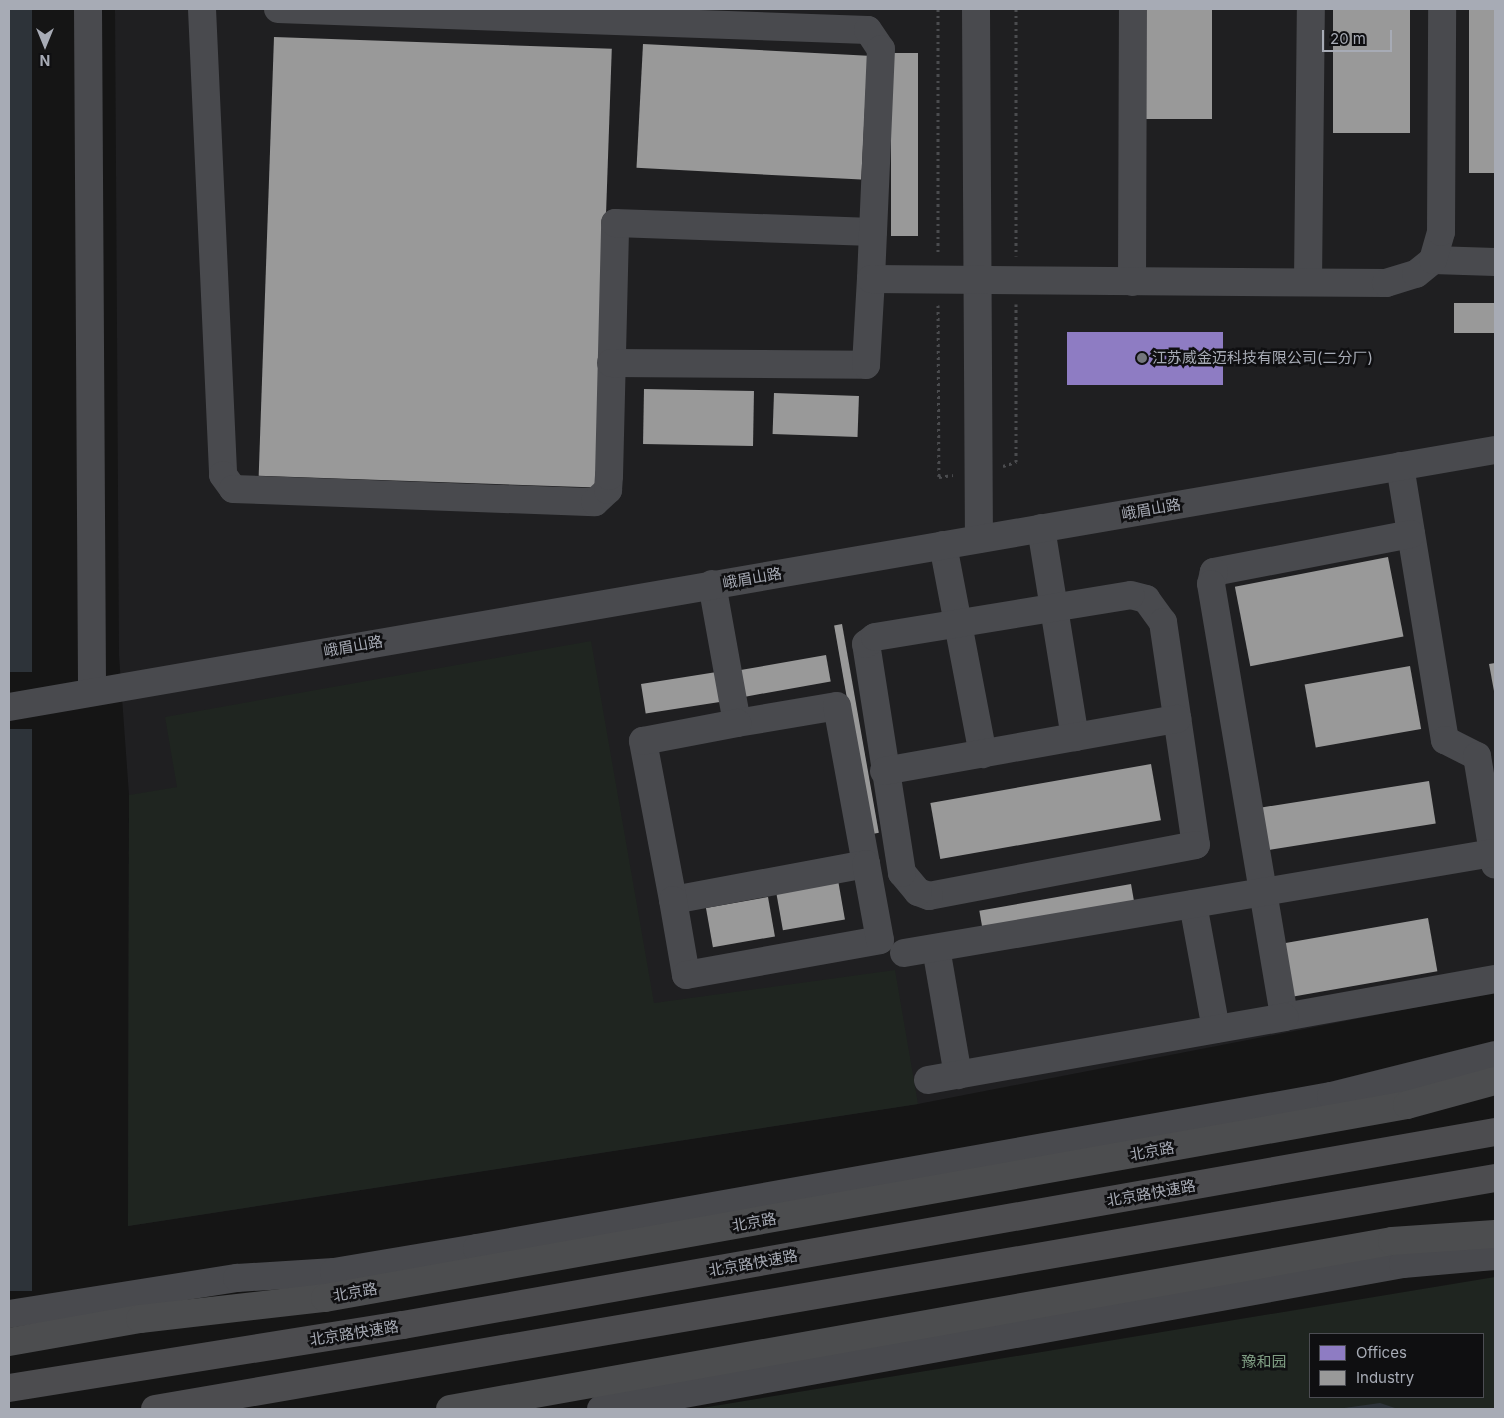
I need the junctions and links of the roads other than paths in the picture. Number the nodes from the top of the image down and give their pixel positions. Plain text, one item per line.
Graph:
1 (88, 9) edge
2 (202, 9) edge
3 (278, 9) edge
4 (976, 9) edge
5 (1133, 9) edge
6 (1311, 9) edge
7 (1442, 9) edge
8 (873, 232) junction
9 (1433, 260) junction
10 (1495, 262) edge
11 (871, 279) junction
12 (976, 282) junction
13 (1132, 282) junction
14 (1308, 282) junction
15 (611, 363) junction
16 (1495, 450) edge
17 (1400, 466) junction
18 (1041, 528) junction
19 (1411, 534) junction
20 (979, 539) junction
21 (943, 545) junction
22 (712, 584) junction
23 (1054, 608) junction
24 (958, 624) junction
25 (92, 692) junction
26 (9, 707) edge
27 (1177, 719) junction
28 (737, 723) junction
29 (1075, 737) junction
30 (982, 754) junction
31 (884, 771) junction
32 (1494, 859) edge
33 (866, 864) junction
34 (1263, 892) junction
35 (673, 900) junction
36 (1192, 904) junction
37 (936, 948) junction
38 (904, 953) dead end
39 (1495, 978) edge
40 (1284, 1017) junction
41 (1216, 1029) junction
42 (1495, 1056) edge
43 (958, 1075) junction
44 (928, 1080) dead end
45 (1495, 1081) edge
46 (1495, 1128) edge
47 (1495, 1132) edge
48 (1458, 1138) junction
49 (1495, 1178) edge
50 (1495, 1196) edge
51 (1358, 1201) junction
52 (1495, 1234) edge
53 (1495, 1256) edge
54 (9, 1314) edge
55 (9, 1342) edge
56 (9, 1388) edge
57 (155, 1409) edge
58 (450, 1409) edge
59 (601, 1409) edge

1 - 25 street
2 - 15 street
3 - 8 street
4 - 12 street
5 - 13 street
6 - 14 street
7 - 9 street
8 - 11 street
8 - 15 street
9 - 10 street
9 - 14 street
11 - 12 street
11 - 15 street
12 - 13 street
12 - 20 street
13 - 14 street
16 - 17 street, 峨眉山路
17 - 18 street, 峨眉山路
17 - 19 street
18 - 20 street, 峨眉山路
18 - 23 street
19 - 32 street
19 - 34 street
20 - 21 street, 峨眉山路
21 - 22 street, 峨眉山路
21 - 24 street
22 - 25 street, 峨眉山路
22 - 28 street
23 - 24 street
23 - 27 street
23 - 29 street
24 - 30 street
24 - 31 street
25 - 26 street, 峨眉山路
27 - 29 street
27 - 31 street
28 - 33 street
28 - 35 street
29 - 30 street
30 - 31 street
32 - 34 street
33 - 35 street
33 - 35 street
34 - 36 street
34 - 40 street
36 - 37 street
36 - 41 street
37 - 38 street
37 - 43 street
39 - 40 street
40 - 41 street
41 - 43 street
42 - 54 street
43 - 44 street
45 - 55 main road, 北京路
46 - 48 highway
47 - 48 highway, 北京路快速路
48 - 56 highway, 北京路快速路
49 - 51 highway
50 - 51 highway
51 - 57 highway
52 - 58 main road
53 - 59 street

